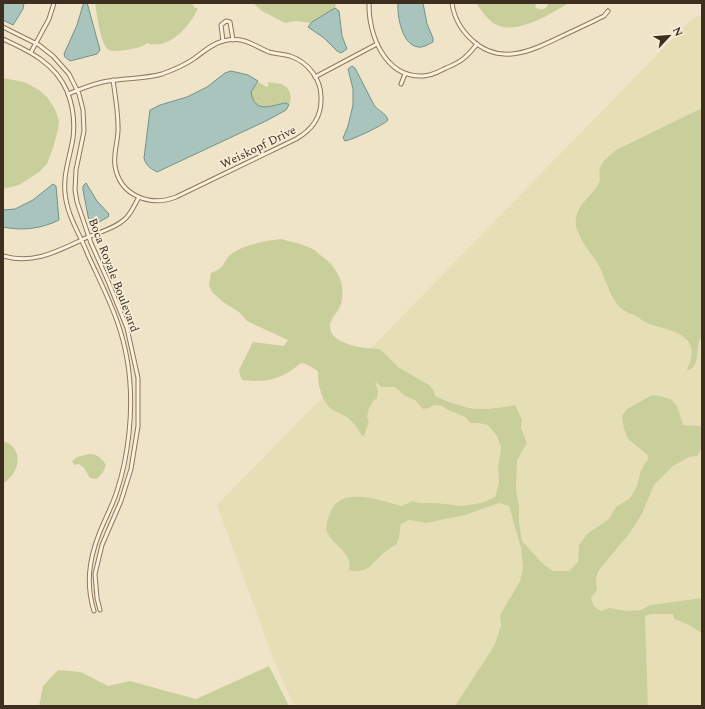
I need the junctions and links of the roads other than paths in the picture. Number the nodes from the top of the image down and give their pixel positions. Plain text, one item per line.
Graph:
1 (54, 3) edge
2 (369, 3) edge
3 (452, 3) edge
4 (608, 11) dead end
5 (3, 27) edge
6 (3, 39) edge
7 (233, 40) junction
8 (223, 41) junction
9 (36, 44) junction
10 (377, 44) junction
11 (477, 44) junction
12 (31, 52) junction
13 (405, 74) junction
14 (316, 77) junction
15 (113, 80) junction
16 (401, 84) dead end
17 (77, 91) junction
18 (68, 94) junction
19 (139, 197) junction
20 (89, 236) junction
21 (81, 240) junction
22 (3, 256) edge
23 (100, 610) dead end
24 (94, 611) dead end

1 - 9 street
2 - 10 street
3 - 11 street
4 - 11 street
5 - 9 street, Boca Royale Boulevard
6 - 12 street, Boca Royale Boulevard
7 - 8 street, Weiskopf Drive
7 - 8 street
7 - 14 street, Weiskopf Drive
8 - 15 street, Weiskopf Drive
9 - 12 street
9 - 17 street, Boca Royale Boulevard
10 - 13 street
10 - 14 street
11 - 13 street
12 - 18 street, Boca Royale Boulevard
13 - 16 street
14 - 19 street, Weiskopf Drive
15 - 17 street, Weiskopf Drive
15 - 19 street, Weiskopf Drive
17 - 18 street, Weiskopf Drive
17 - 20 street, Boca Royale Boulevard
18 - 21 street, Boca Royale Boulevard
19 - 20 street
20 - 21 street
20 - 23 street, Boca Royale Boulevard
21 - 22 street
21 - 24 street, Boca Royale Boulevard

